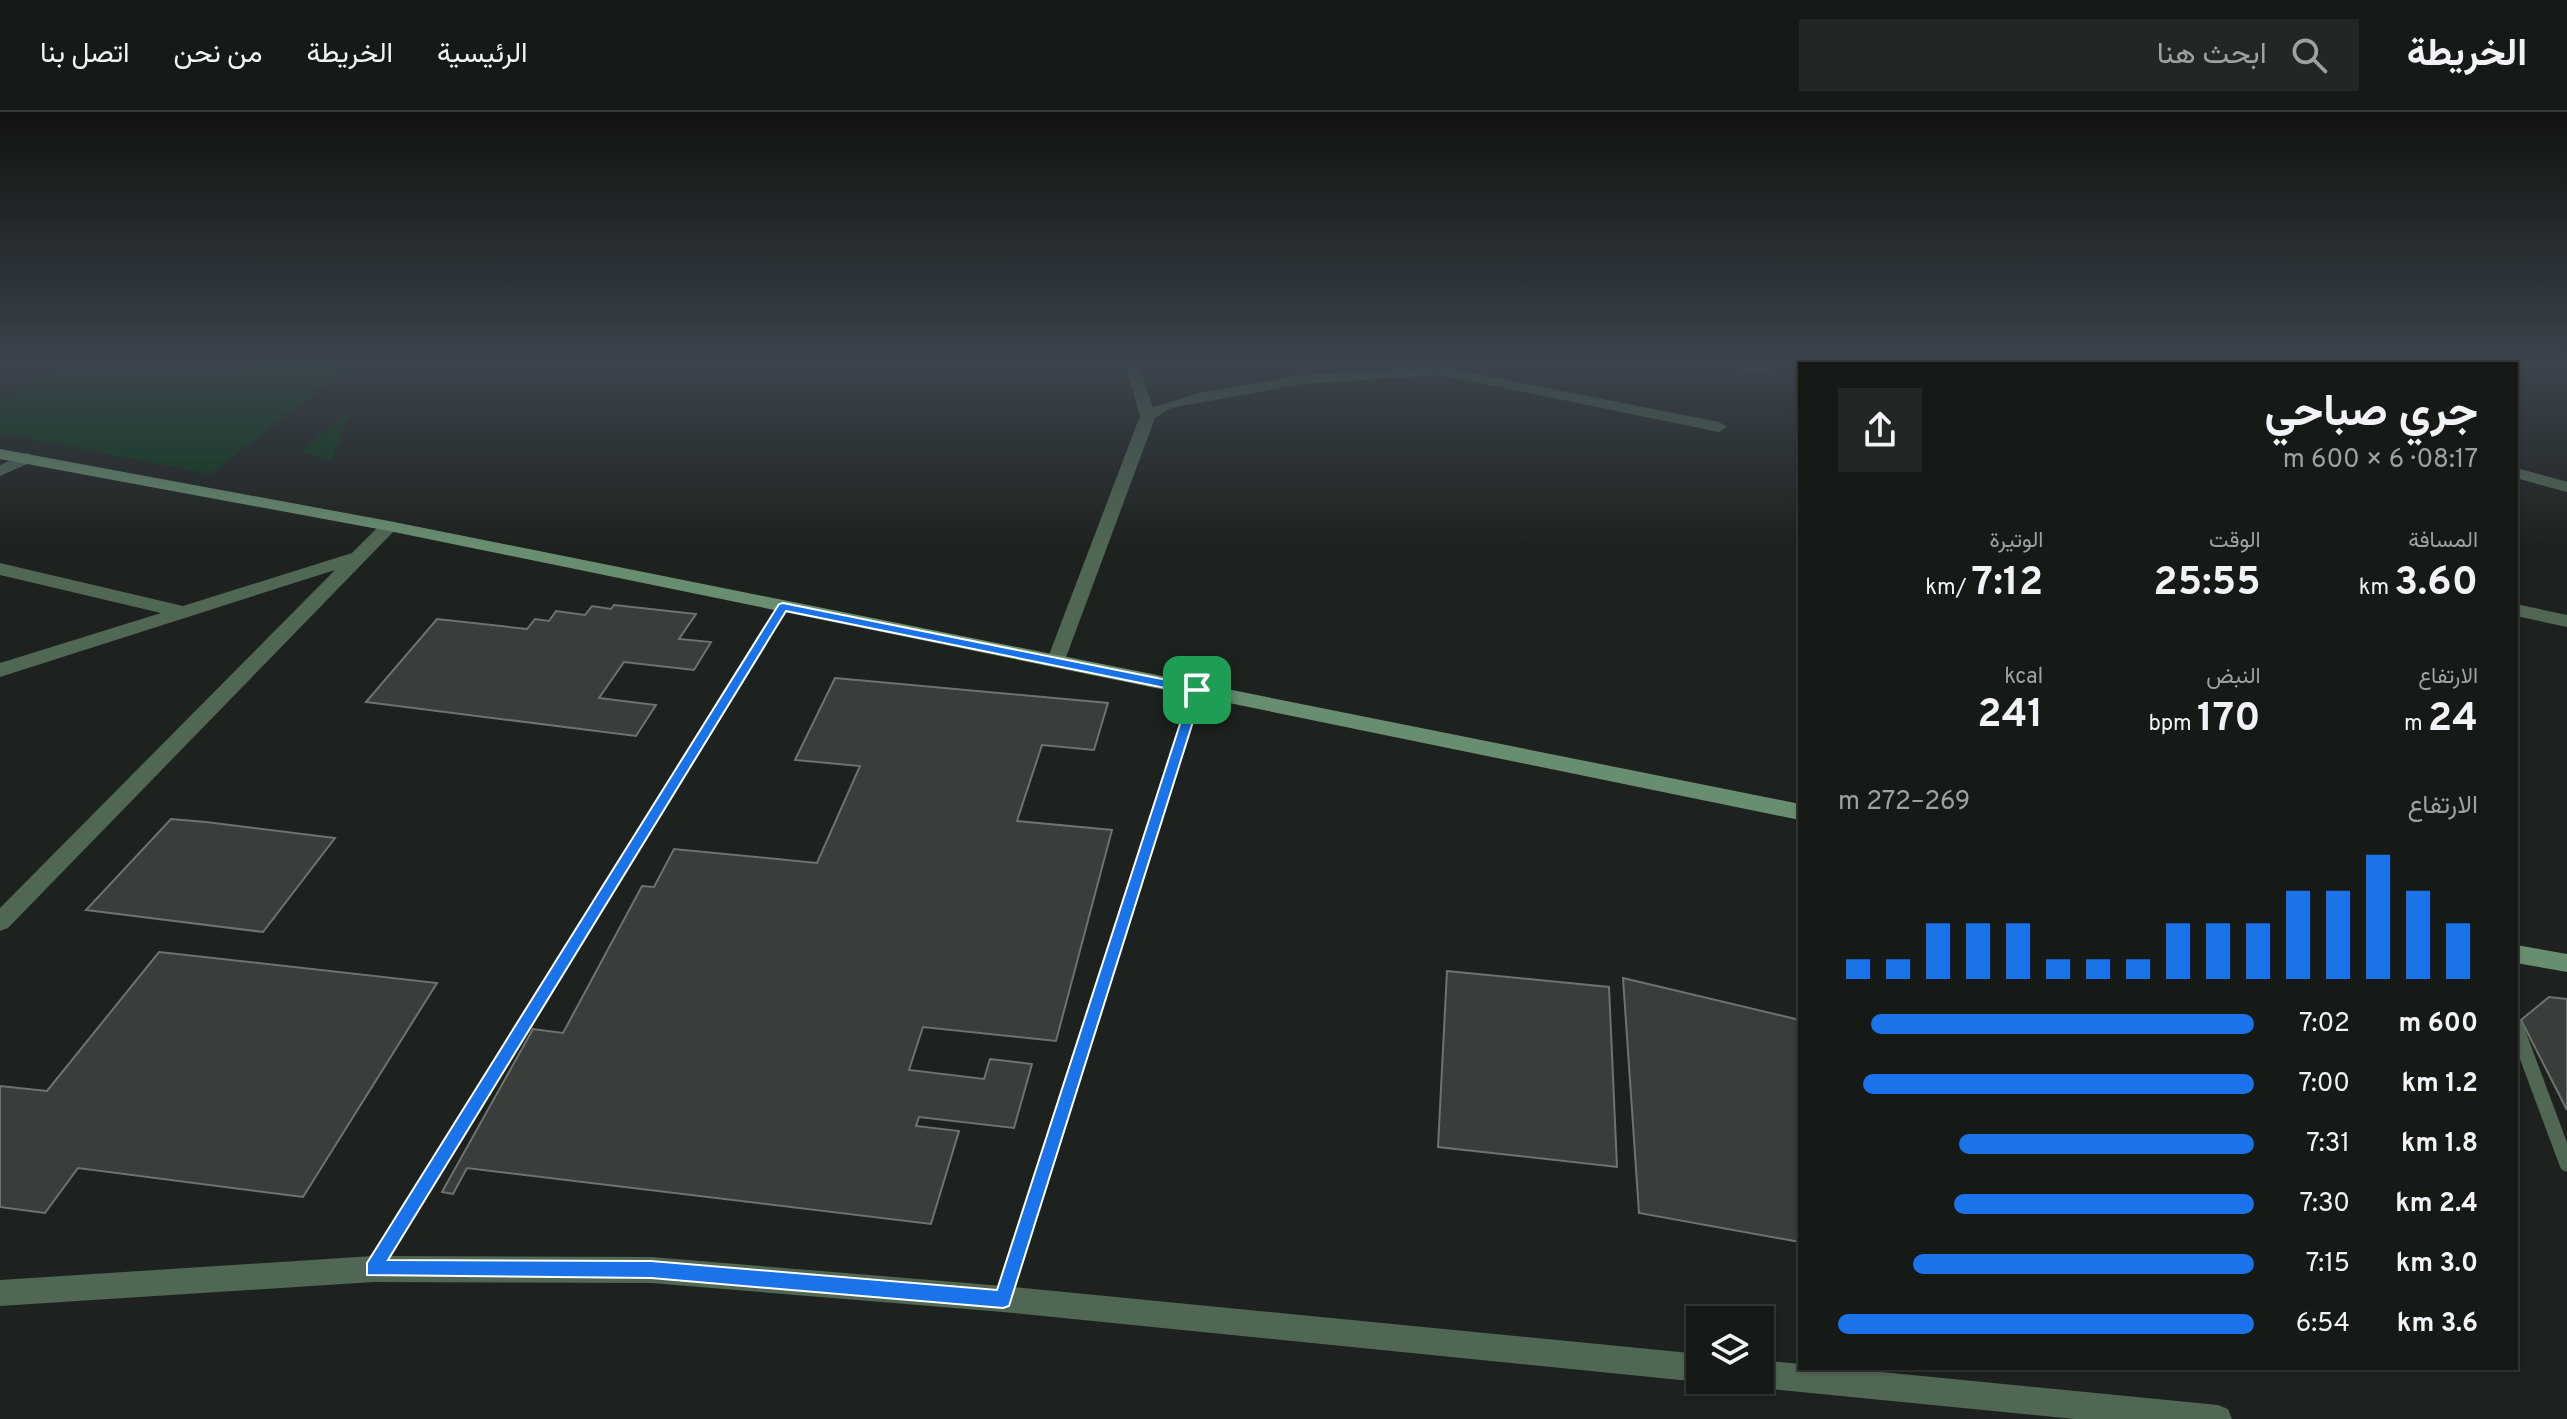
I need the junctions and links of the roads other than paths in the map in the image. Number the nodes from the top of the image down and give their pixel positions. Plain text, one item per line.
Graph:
1 (1145, 424) edge
2 (1704, 424) edge
3 (1719, 427) dead end
4 (0, 454) edge
5 (28, 458) junction
6 (0, 471) edge
7 (2518, 474) edge
8 (2567, 487) edge
9 (389, 526) junction
10 (358, 557) junction
11 (0, 569) edge
12 (783, 607) junction
13 (2518, 610) edge
14 (183, 612) junction
15 (2567, 621) edge
16 (1056, 660) junction
17 (0, 670) edge
18 (1197, 690) junction
19 (1798, 812) edge
20 (0, 922) edge
21 (2518, 954) edge
22 (2567, 963) edge
23 (2518, 1032) edge
24 (2567, 1164) edge
25 (373, 1269) junction
26 (0, 1293) edge
27 (1003, 1299) junction
28 (1686, 1367) edge
29 (1774, 1375) edge
30 (2218, 1419) edge

1 - 16 street
2 - 3 street
4 - 5 street
5 - 6 street
5 - 9 street
7 - 8 lane
9 - 10 street
9 - 12 street
10 - 14 street
10 - 20 street
11 - 14 street
12 - 16 street
12 - 25 lane
13 - 15 street
14 - 17 street
16 - 18 street
18 - 19 street
18 - 27 lane
21 - 22 street
23 - 24 lane
25 - 26 street
25 - 27 street
27 - 28 street
29 - 30 street

